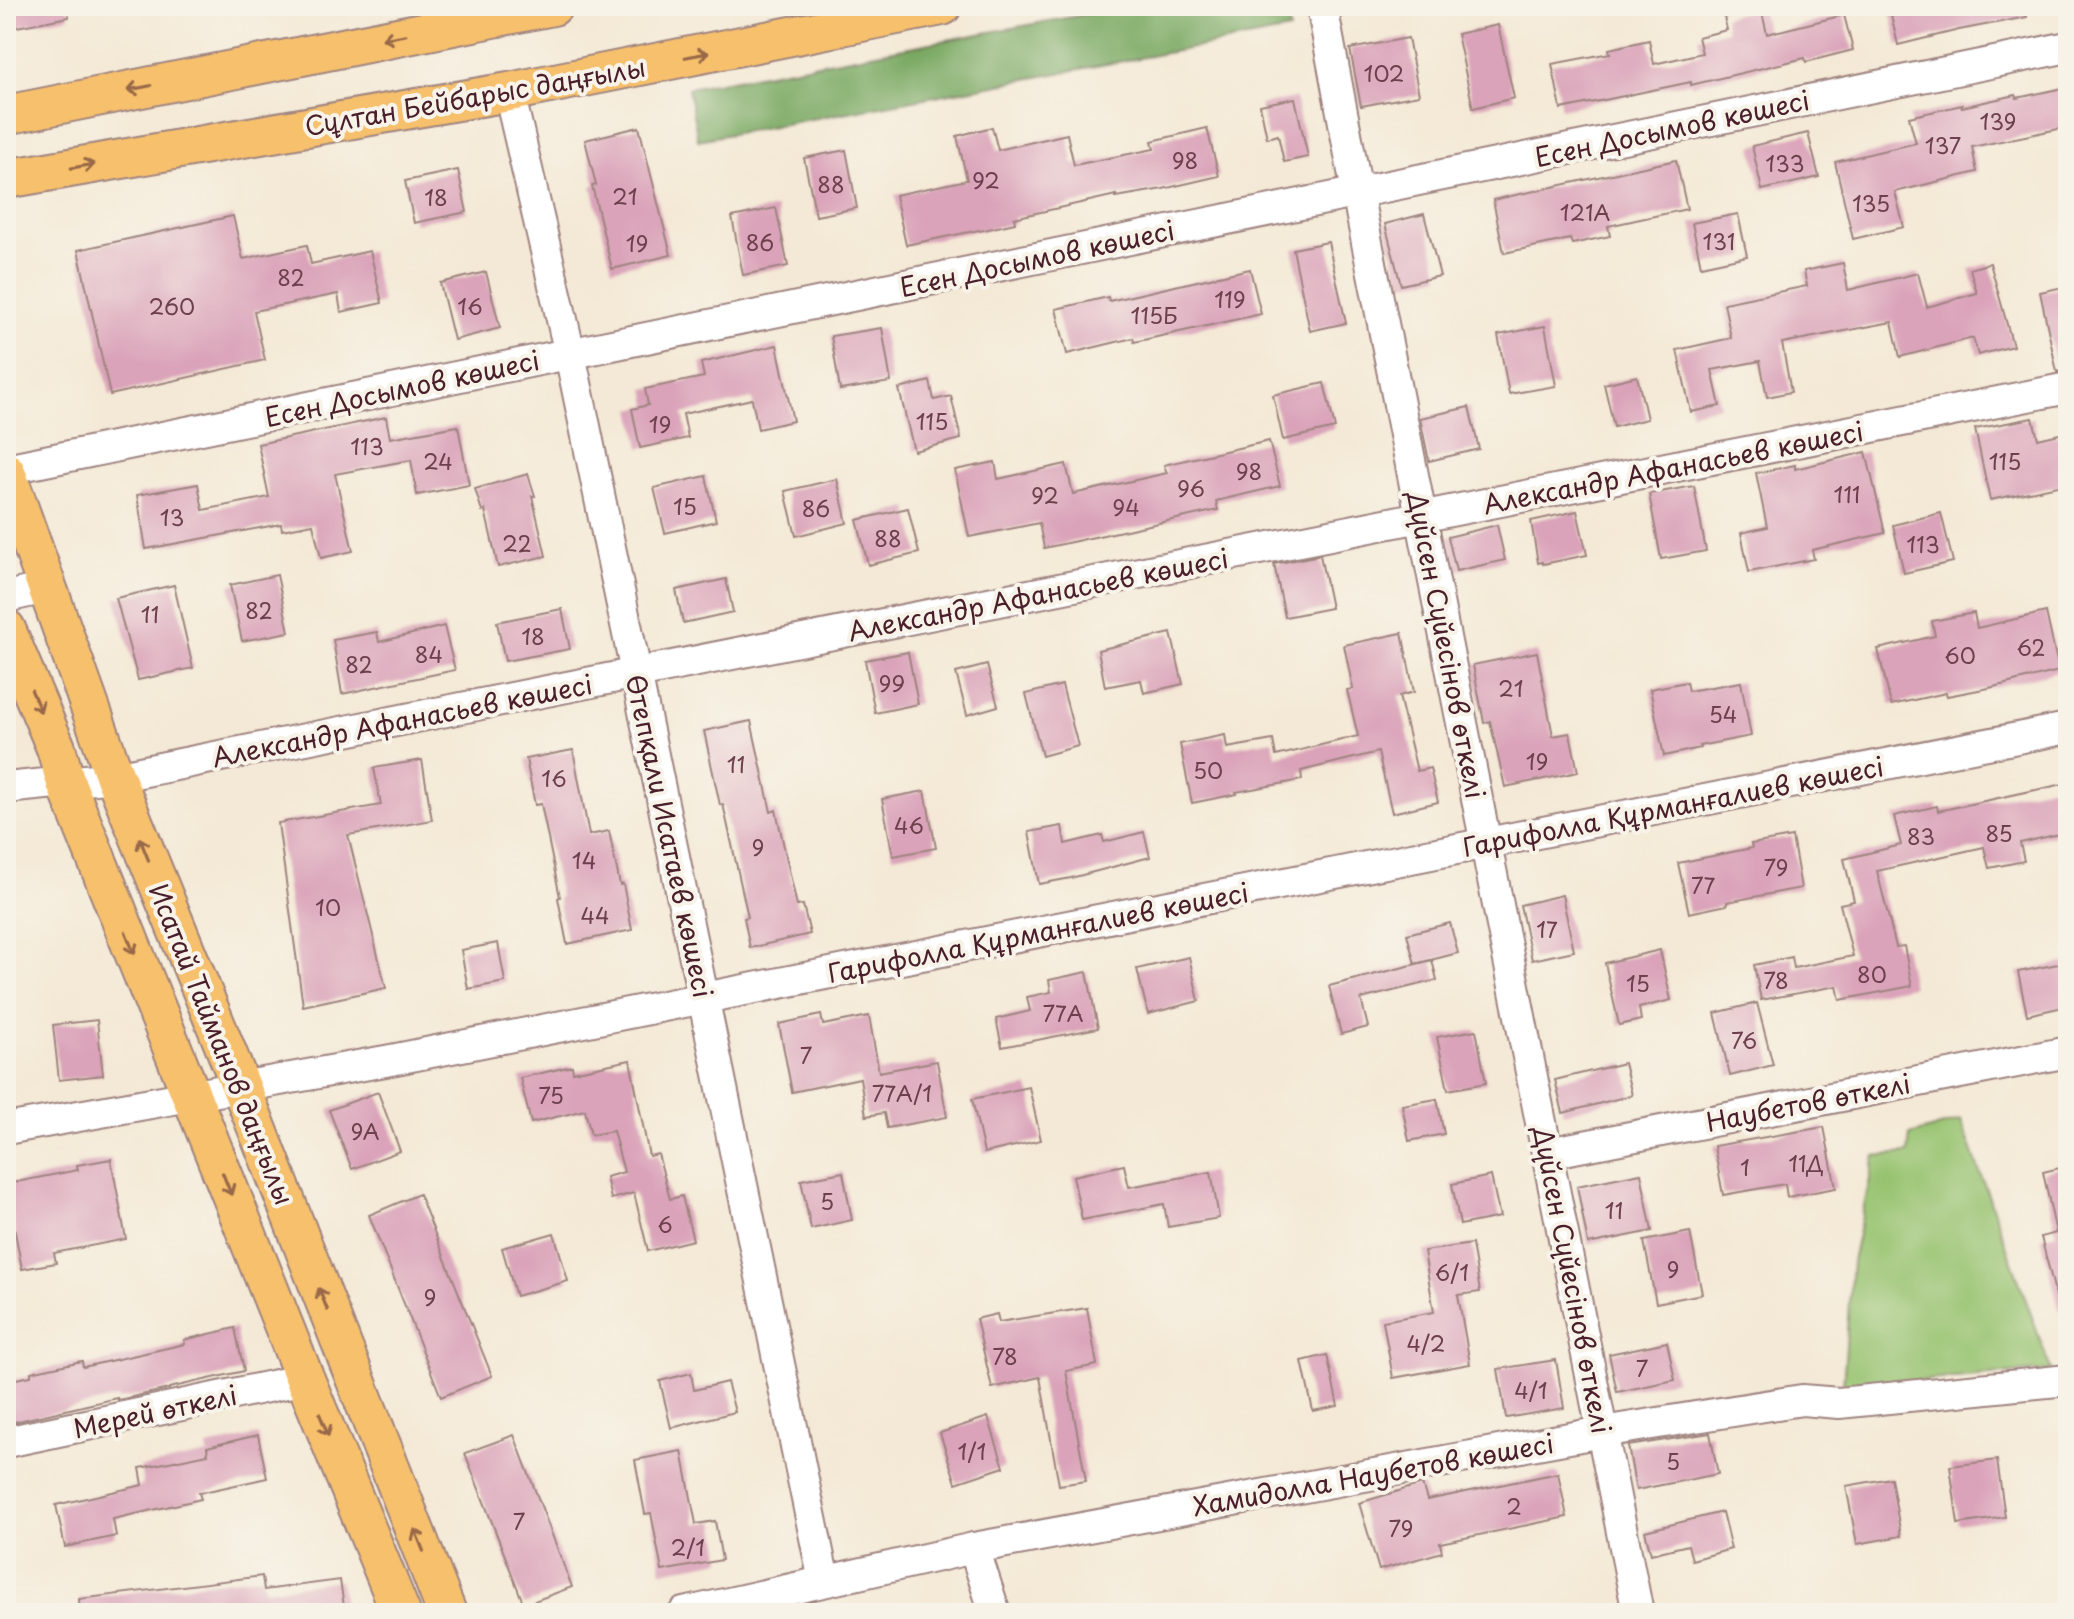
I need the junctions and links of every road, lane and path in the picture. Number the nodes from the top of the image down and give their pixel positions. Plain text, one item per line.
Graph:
1 (553, 6) edge
2 (942, 6) edge
3 (1322, 6) edge
4 (492, 12) edge
5 (2068, 47) edge
6 (509, 92) junction
7 (6, 115) edge
8 (6, 179) edge
9 (1357, 192) junction
10 (570, 354) junction
11 (2068, 388) edge
12 (6, 470) edge
13 (1422, 517) junction
14 (46, 588) junction
15 (6, 597) edge
16 (6, 629) edge
17 (636, 673) junction
18 (2068, 728) edge
19 (115, 777) junction
20 (66, 783) junction
21 (6, 788) edge
22 (1486, 843) junction
23 (703, 998) junction
24 (2068, 1052) edge
25 (241, 1087) junction
26 (192, 1096) junction
27 (6, 1129) edge
28 (1548, 1153) junction
29 (305, 1379) junction
30 (2068, 1380) edge
31 (1602, 1432) junction
32 (6, 1442) edge
33 (974, 1548) junction
34 (824, 1581) junction
35 (401, 1613) edge
36 (447, 1613) edge
37 (684, 1613) edge
38 (995, 1613) edge
39 (1638, 1613) edge

1 - 4 main road
6 -> 2 main road, Сұлтан Бейбарыс даңғылы
3 - 9 street, Дүйсен Сүйесінов өткелі
4 -> 7 main road
5 - 9 street, Есен Досымов көшесі
8 -> 6 main road, Сұлтан Бейбарыс даңғылы
6 - 10 street, Өтепқали Исатаев көшесі
9 - 10 street, Есен Досымов көшесі
9 - 13 street, Дүйсен Сүйесінов өткелі
10 - 12 street, Есен Досымов көшесі
10 - 17 street, Өтепқали Исатаев көшесі
11 - 13 street, Александр Афанасьев көшесі
12 - 14 main road, Исатай Тайманов даңғылы
13 - 17 street, Александр Афанасьев көшесі
13 - 22 street, Дүйсен Сүйесінов өткелі
14 - 15 street
14 - 19 main road, Исатай Тайманов даңғылы
16 -> 20 main road, Исатай Тайманов даңғылы
17 - 19 street, Александр Афанасьев көшесі
17 - 23 street, Өтепқали Исатаев көшесі
18 - 22 street, Гарифолла Құрманғалиев көшесі
19 - 20 street, Александр Афанасьев көшесі
25 -> 19 main road, Исатай Тайманов даңғылы
20 - 21 street, Александр Афанасьев көшесі
20 -> 26 main road, Исатай Тайманов даңғылы
22 - 23 street, Гарифолла Құрманғалиев көшесі
22 - 28 street, Дүйсен Сүйесінов өткелі
23 - 25 street, Гарифолла Құрманғалиев көшесі
23 - 34 street, Өтепқали Исатаев көшесі
24 - 28 street, Наубетов өткелі
25 - 26 street, Гарифолла Құрманғалиев көшесі
36 -> 25 main road, Исатай Тайманов даңғылы
26 - 27 street, Гарифолла Құрманғалиев көшесі
26 -> 29 main road, Исатай Тайманов даңғылы
28 - 31 street, Дүйсен Сүйесінов өткелі
29 - 32 street, Мерей өткелі
29 -> 35 main road, Исатай Тайманов даңғылы
30 - 31 street, Хамидолла Наубетов көшесі
31 - 33 street, Хамидолла Наубетов көшесі
31 - 39 street, Дүйсен Сүйесінов өткелі
33 - 34 street, Хамидолла Наубетов көшесі
33 - 38 street
34 - 37 street, Хамидолла Наубетов көшесі

